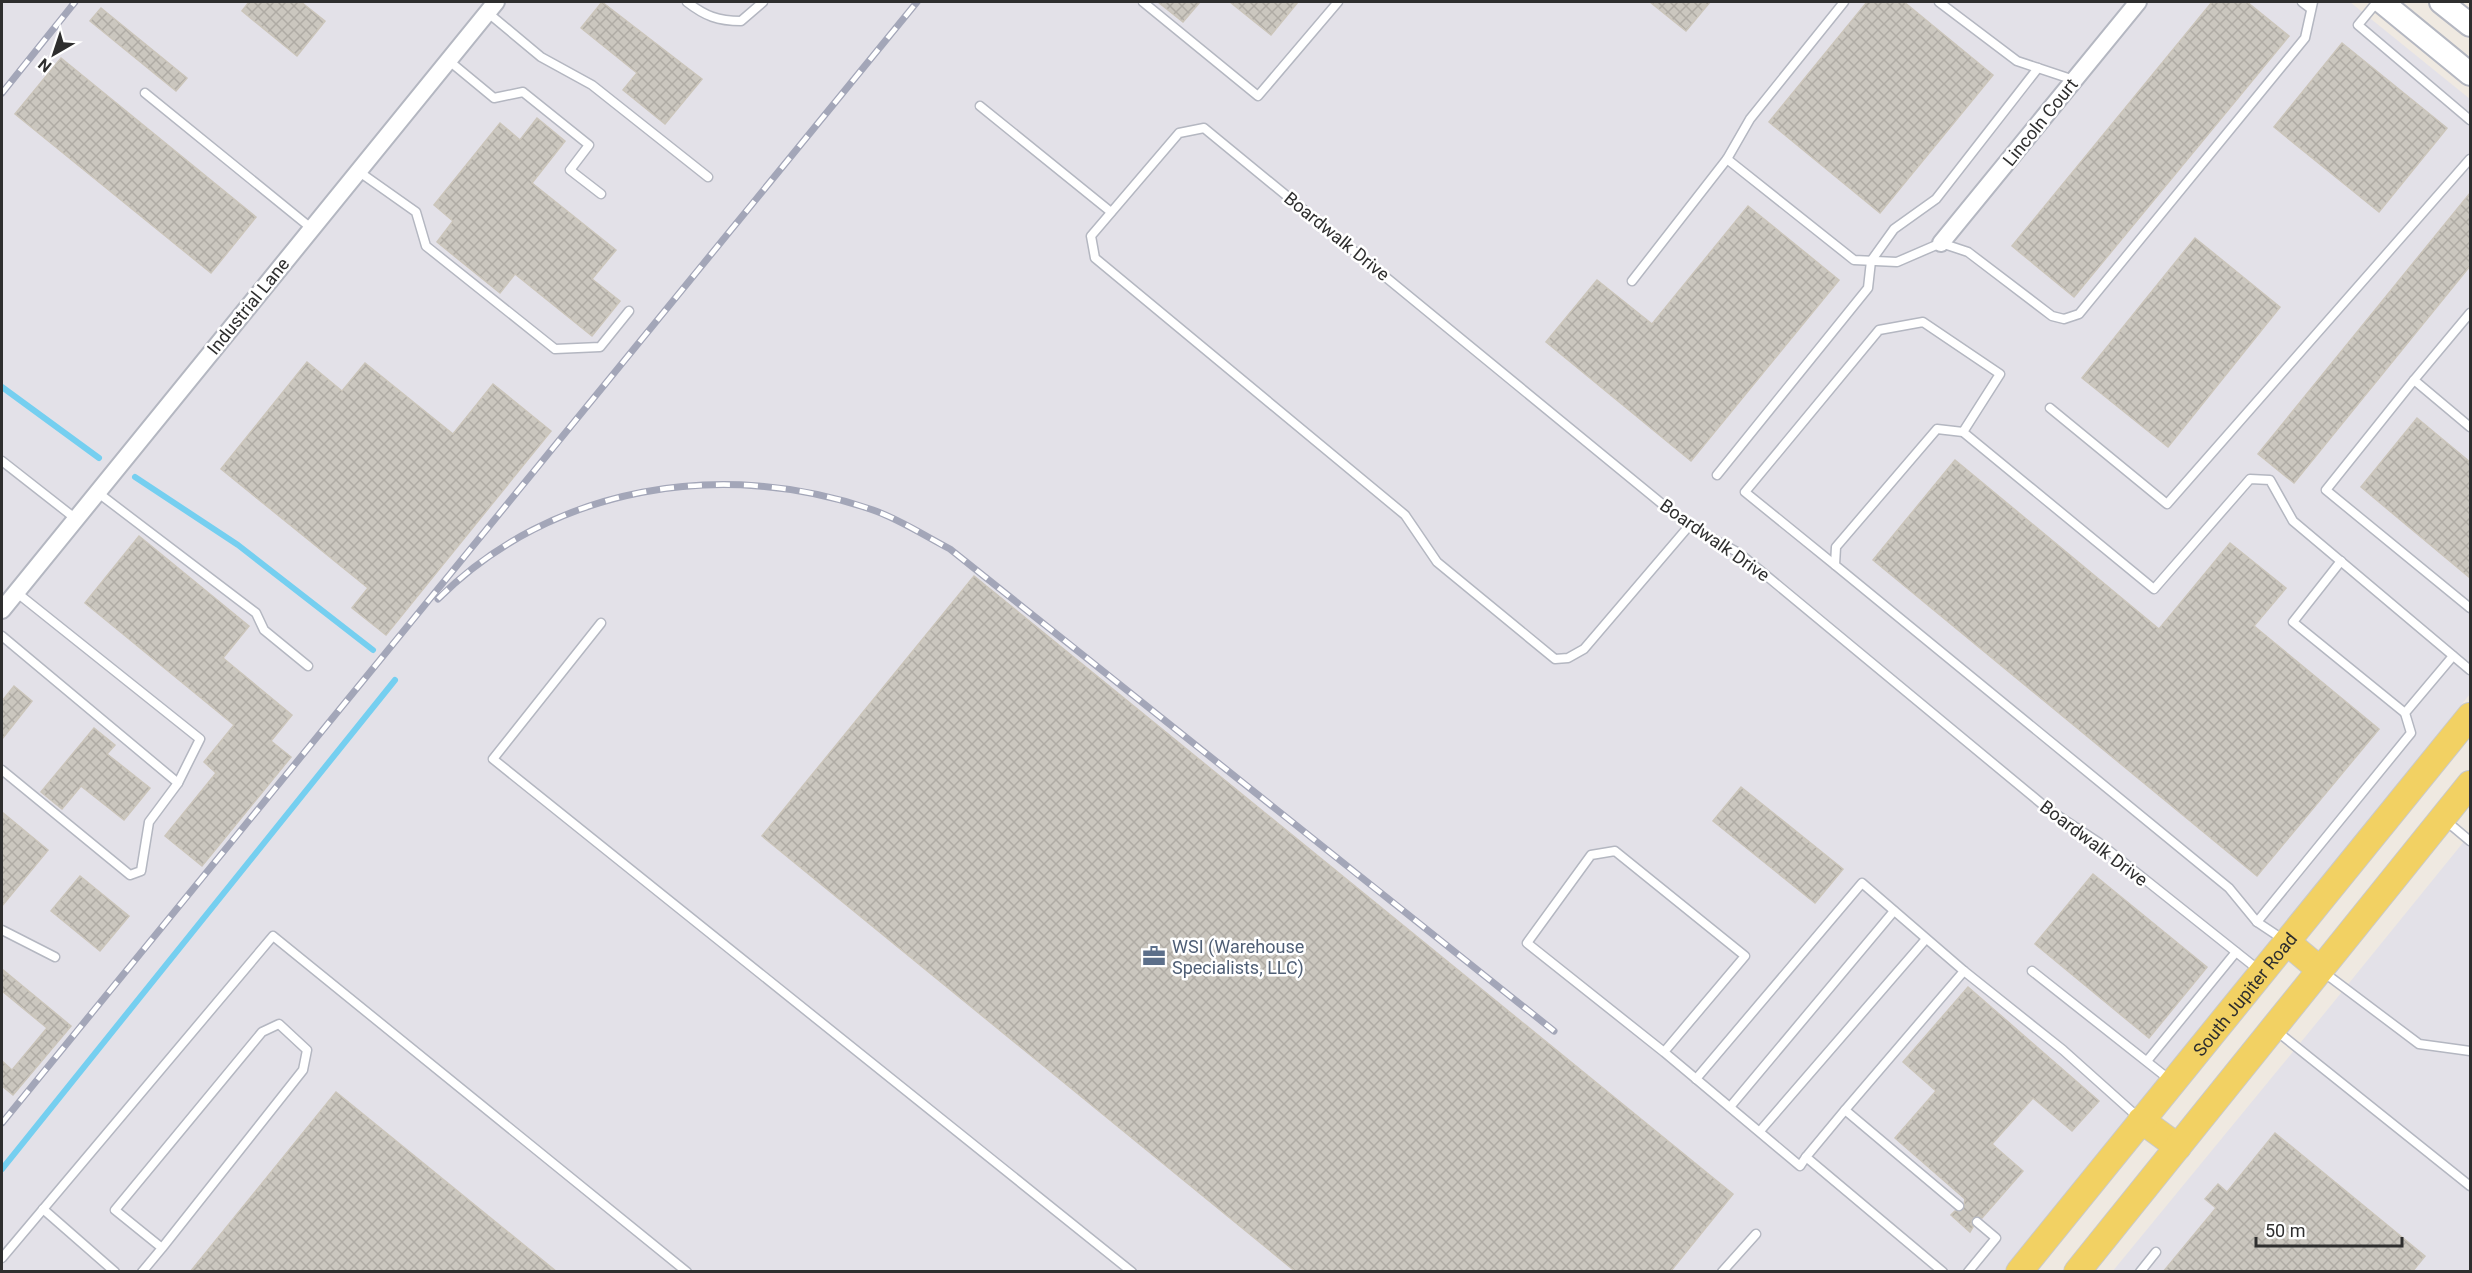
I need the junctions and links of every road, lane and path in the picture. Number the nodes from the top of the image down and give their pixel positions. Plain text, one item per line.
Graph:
1 (687, 2) edge
2 (762, 2) edge
3 (1143, 2) edge
4 (1338, 2) edge
5 (1844, 2) edge
6 (1939, 2) edge
7 (2138, 2) edge
8 (2302, 2) edge
9 (2377, 2) edge
10 (2382, 2) edge
11 (2440, 2) edge
12 (2312, 5) edge
13 (491, 7) edge
14 (2470, 25) edge
15 (448, 59) junction
16 (2038, 68) junction
17 (2470, 74) edge
18 (2074, 80) junction
19 (145, 93) dead end
20 (980, 106) dead end
21 (2470, 120) edge
22 (1727, 159) junction
23 (2470, 159) edge
24 (357, 171) junction
25 (708, 177) dead end
26 (601, 194) dead end
27 (1111, 212) junction
28 (311, 228) junction
29 (1941, 243) junction
30 (1871, 261) junction
31 (1632, 280) dead end
32 (629, 311) dead end
33 (2470, 313) edge
34 (2414, 380) junction
35 (2050, 408) dead end
36 (2470, 427) edge
37 (1963, 432) junction
38 (2, 461) edge
39 (1717, 475) dead end
40 (97, 492) junction
41 (76, 519) junction
42 (1689, 526) junction
43 (2341, 561) junction
44 (1835, 565) junction
45 (16, 592) junction
46 (2470, 608) edge
47 (2, 610) edge
48 (601, 623) dead end
49 (2, 636) edge
50 (2453, 656) junction
51 (308, 666) dead end
52 (2470, 670) edge
53 (2405, 713) junction
54 (2470, 716) edge
55 (2, 770) edge
56 (178, 783) junction
57 (2470, 784) edge
58 (2443, 818) junction
59 (2470, 841) edge
60 (1894, 911) junction
61 (2257, 922) junction
62 (2, 930) edge
63 (1926, 939) junction
64 (2287, 942) junction
65 (2236, 952) junction
66 (55, 957) dead end
67 (2319, 969) junction
68 (1964, 971) junction
69 (2032, 971) dead end
70 (2263, 973) junction
71 (2272, 1028) junction
72 (2470, 1051) edge
73 (1664, 1052) junction
74 (2147, 1061) junction
75 (1696, 1079) junction
76 (2173, 1082) junction
77 (1730, 1107) junction
78 (1845, 1110) junction
79 (2141, 1120) junction
80 (1761, 1131) junction
81 (2178, 1147) junction
82 (1806, 1158) junction
83 (2470, 1186) edge
84 (1959, 1206) dead end
85 (43, 1209) junction
86 (1977, 1222) dead end
87 (1756, 1234) dead end
88 (162, 1248) junction
89 (2156, 1252) dead end
90 (2, 1258) edge
91 (1943, 1271) edge
92 (115, 1272) edge
93 (142, 1272) edge
94 (687, 1272) edge
95 (1132, 1272) edge
96 (1722, 1272) edge
97 (1968, 1272) edge
98 (2019, 1272) edge
99 (2077, 1272) edge
100 (2140, 1272) edge

1 - 2 lane
3 - 4 lane
5 - 22 lane
6 - 16 lane
7 - 18 street, Lincoln Court
8 - 12 lane
9 - 21 lane
10 - 17 main road
11 - 14 main road
12 - 29 lane
13 - 15 street, Industrial Lane
13 - 25 lane
15 - 24 street, Industrial Lane
15 - 26 lane
16 - 18 lane
16 - 30 lane
18 - 29 street, Lincoln Court
19 - 28 lane
20 - 27 lane
22 - 30 lane
22 - 31 lane
23 - 35 lane
24 - 28 street, Industrial Lane
24 - 32 lane
27 - 42 lane, Boardwalk Drive
27 - 42 lane, Boardwalk Drive
28 - 40 street, Industrial Lane
29 - 30 lane
30 - 39 lane
33 - 34 lane
34 - 36 lane
34 - 46 lane
37 - 43 lane
37 - 44 lane
37 - 44 lane
38 - 41 lane
40 - 41 street, Industrial Lane
40 - 51 lane
41 - 45 street, Industrial Lane
42 - 65 lane, Boardwalk Drive
43 - 50 lane
43 - 53 lane
44 - 61 lane
45 - 47 street, Industrial Lane
45 - 56 lane
48 - 95 lane
49 - 56 lane
50 - 52 lane
50 - 53 lane
53 - 61 lane
54 - 64 main road, South Jupiter Road
55 - 56 lane
57 - 58 main road
58 - 59 lane
58 - 67 main road
60 - 63 lane
60 - 75 lane
60 - 77 lane
61 - 64 lane
62 - 66 lane
63 - 68 lane
63 - 80 lane
64 - 67 main road
64 - 70 main road, South Jupiter Road
65 - 70 lane, Boardwalk Drive
65 - 74 lane
67 - 71 main road
67 - 72 lane
68 - 78 lane
68 - 79 lane
69 - 74 lane
70 - 76 main road, South Jupiter Road
71 - 81 main road
71 - 83 lane
73 - 73 lane
73 - 75 lane
74 - 76 lane
75 - 77 lane
76 - 79 main road, South Jupiter Road
77 - 80 lane
78 - 82 lane
78 - 84 lane
79 - 81 main road
79 - 98 main road, South Jupiter Road
80 - 82 lane
81 - 99 main road
82 - 91 lane
85 - 90 lane
85 - 92 lane
85 - 94 lane
86 - 97 lane
87 - 96 lane
88 - 88 lane
88 - 93 lane
89 - 100 lane

